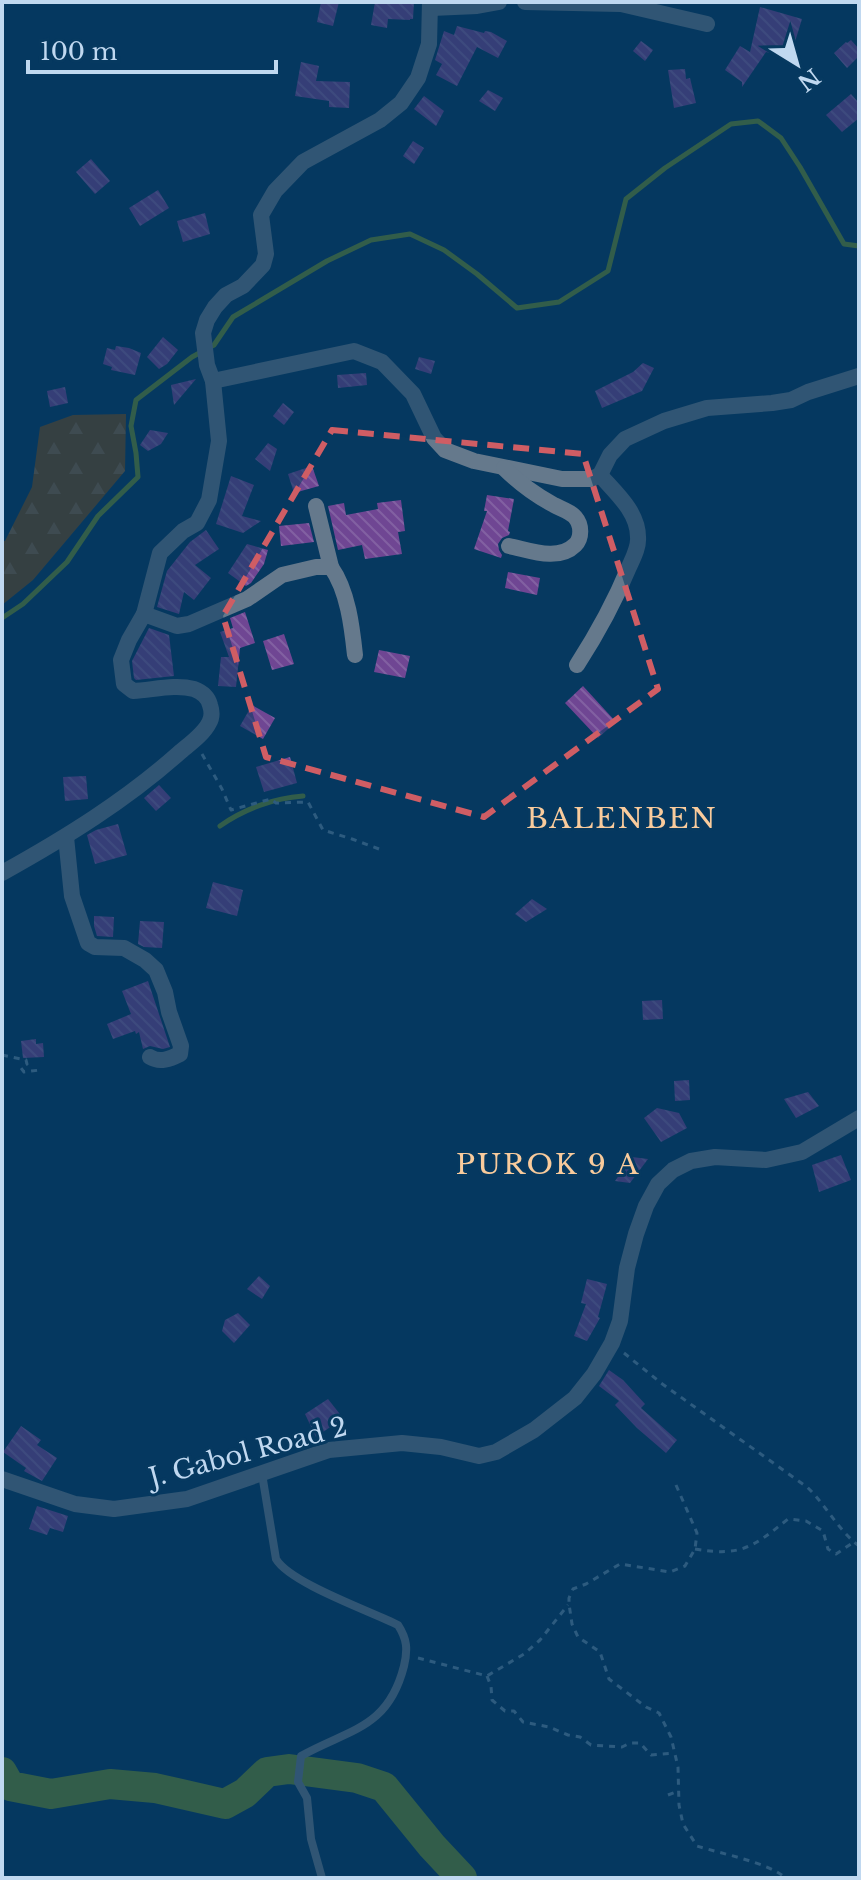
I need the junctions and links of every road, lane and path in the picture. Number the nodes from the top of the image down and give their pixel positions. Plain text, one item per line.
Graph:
1 (499, 2) edge
2 (525, 2) edge
3 (430, 5) edge
4 (707, 24) dead end
5 (210, 373) junction
6 (859, 376) edge
7 (504, 468) junction
8 (600, 475) junction
9 (316, 506) dead end
10 (509, 546) dead end
11 (331, 567) junction
12 (144, 614) junction
13 (355, 655) dead end
14 (577, 665) dead end
15 (192, 742) junction
16 (66, 837) junction
17 (379, 849) dead end
18 (2, 873) edge
19 (2, 1055) edge
20 (150, 1057) dead end
21 (40, 1070) dead end
22 (859, 1118) edge
23 (612, 1343) junction
24 (262, 1474) junction
25 (2, 1479) edge
26 (676, 1485) dead end
27 (854, 1542) junction
28 (859, 1546) edge
29 (695, 1549) junction
30 (569, 1604) junction
31 (407, 1654) junction
32 (487, 1676) junction
33 (674, 1753) junction
34 (678, 1791) junction
35 (668, 1795) dead end
36 (322, 1878) edge
37 (785, 1878) edge

1 - 3 street
2 - 4 street
3 - 5 street
5 - 7 street
5 - 12 street
6 - 8 street
7 - 8 street
7 - 10 street
8 - 14 street
9 - 11 street
11 - 12 street
11 - 13 street
12 - 15 street
15 - 16 street
15 - 17 path
16 - 18 street
16 - 20 street
19 - 21 path
22 - 23 street, J. Gabol Road 2
23 - 24 street, J. Gabol Road 2
23 - 27 path
24 - 25 street, J. Gabol Road 2
24 - 31 lane
26 - 29 path
27 - 28 path
27 - 29 path
29 - 30 path
30 - 32 path
30 - 33 path
31 - 32 path
31 - 36 lane
32 - 33 path
33 - 34 path
34 - 35 path
34 - 37 path

